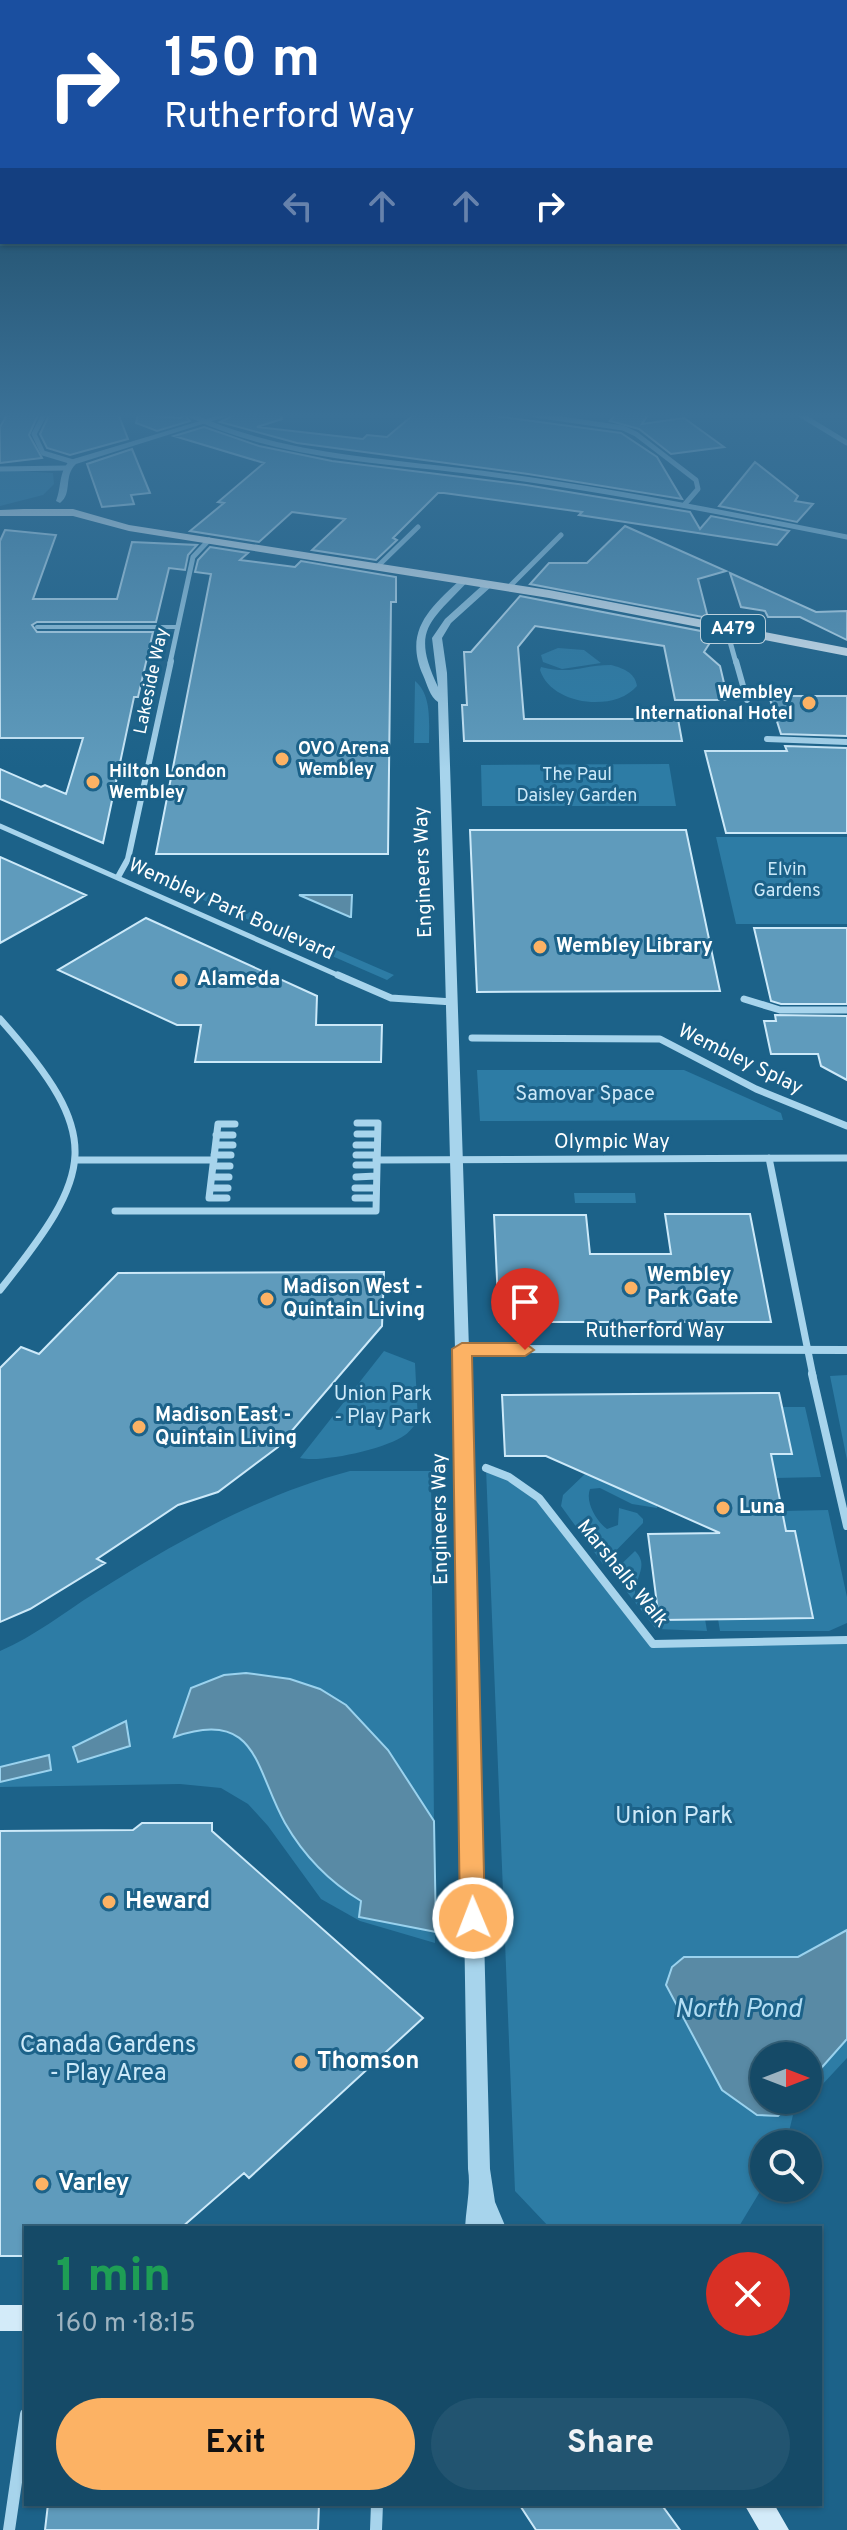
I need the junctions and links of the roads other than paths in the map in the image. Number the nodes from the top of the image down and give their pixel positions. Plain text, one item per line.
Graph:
1 (163, 533) edge
2 (412, 533) edge
3 (561, 535) dead end
4 (209, 540) junction
5 (379, 565) junction
6 (465, 580) junction
7 (489, 584) junction
8 (509, 587) junction
9 (37, 627) dead end
10 (177, 627) junction
11 (735, 630) junction
12 (847, 652) edge
13 (747, 700) dead end
14 (442, 711) junction
15 (767, 739) dead end
16 (847, 742) edge
17 (0, 826) edge
18 (118, 877) junction
19 (744, 999) dead end
20 (453, 1002) junction
21 (847, 1010) edge
22 (0, 1019) edge
23 (472, 1038) dead end
24 (357, 1123) dead end
25 (235, 1124) dead end
26 (847, 1126) edge
27 (357, 1134) dead end
28 (377, 1134) junction
29 (216, 1135) junction
30 (233, 1135) dead end
31 (216, 1145) junction
32 (233, 1145) dead end
33 (356, 1145) dead end
34 (377, 1145) junction
35 (231, 1155) dead end
36 (356, 1155) dead end
37 (769, 1158) junction
38 (847, 1158) edge
39 (457, 1159) junction
40 (77, 1160) junction
41 (214, 1160) junction
42 (376, 1160) junction
43 (356, 1165) dead end
44 (230, 1166) dead end
45 (376, 1176) junction
46 (212, 1177) junction
47 (229, 1177) dead end
48 (356, 1177) dead end
49 (211, 1188) junction
50 (228, 1188) dead end
51 (355, 1188) dead end
52 (376, 1188) junction
53 (227, 1198) dead end
54 (355, 1198) dead end
55 (376, 1198) junction
56 (115, 1211) dead end
57 (0, 1290) edge
58 (462, 1349) junction
59 (807, 1350) junction
60 (847, 1350) edge
61 (486, 1468) dead end
62 (847, 1526) edge
63 (847, 1640) edge
64 (479, 2169) junction
65 (476, 2226) edge
66 (494, 2226) edge
67 (0, 2318) edge
68 (24, 2318) edge
69 (24, 2428) edge
70 (377, 2506) edge
71 (759, 2506) edge
72 (9, 2530) edge
73 (376, 2530) edge
74 (775, 2530) edge

1 - 4 main road, A479
2 - 5 street
3 - 8 street
4 - 5 main road, A479
4 - 10 street, Lakeside Way
5 - 6 main road, A479
6 - 7 main road, A479
6 - 14 street, Engineers Way
7 - 8 main road, A479
7 - 14 street, Engineers Way
8 - 11 main road, A479
9 - 10 street
10 - 18 street, Lakeside Way
11 - 12 main road, A479
11 - 13 street
14 - 20 street, Engineers Way
15 - 16 street
17 - 18 street, Wembley Park Boulevard
18 - 20 street, Wembley Park Boulevard
19 - 21 street
20 - 39 street, Engineers Way
22 - 40 street
23 - 26 street, Wembley Splay
24 - 28 street
25 - 29 street
27 - 28 street
28 - 34 street
29 - 30 street
29 - 31 street
31 - 32 street
31 - 41 street
33 - 34 street
34 - 42 street
35 - 41 street
36 - 42 street
37 - 38 street, Olympic Way
37 - 39 street, Olympic Way
37 - 59 street
39 - 42 street, Olympic Way
39 - 58 street, Engineers Way
40 - 41 street
40 - 57 street
41 - 44 street
41 - 46 street
42 - 43 street
42 - 45 street
45 - 48 street
45 - 52 street
46 - 47 street
46 - 49 street
49 - 50 street
49 - 53 street
51 - 52 street
52 - 55 street
54 - 55 street
55 - 56 street
58 - 59 street, Rutherford Way
58 - 64 street, Engineers Way
59 - 60 street, Rutherford Way
59 - 62 street
61 - 63 street, Marshalls Walk
64 - 65 street
64 - 66 street, Engineers Way
67 - 68 main road
69 - 72 street
70 - 73 street
71 - 74 main road

